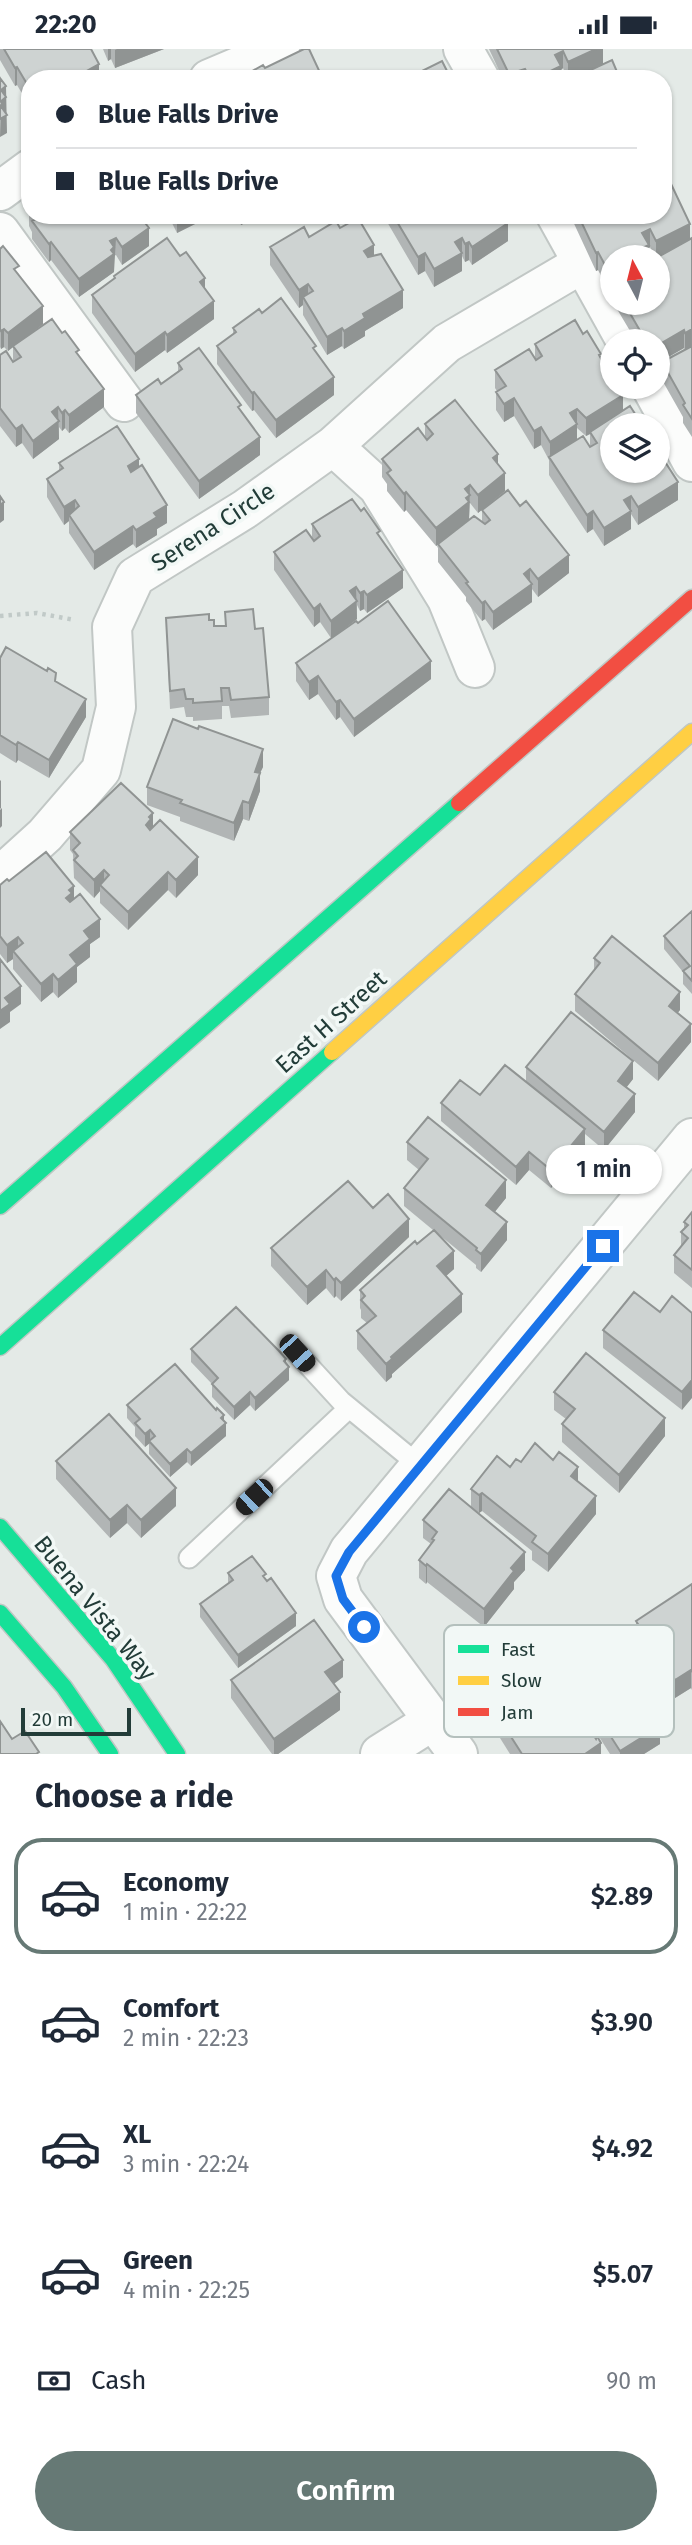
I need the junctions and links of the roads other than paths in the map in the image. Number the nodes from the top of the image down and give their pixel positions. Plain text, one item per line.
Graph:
1 (281, 49) edge
2 (463, 49) edge
3 (231, 70) edge
4 (475, 70) edge
5 (21, 176) edge
6 (0, 191) edge
7 (561, 224) edge
8 (0, 232) edge
9 (583, 263) junction
10 (619, 329) edge
11 (658, 399) edge
12 (124, 402) dead end
13 (333, 446) junction
14 (692, 462) edge
15 (692, 598) edge
16 (475, 668) dead end
17 (692, 732) edge
18 (0, 876) edge
19 (692, 1138) edge
20 (0, 1206) edge
21 (0, 1347) edge
22 (297, 1353) dead end
23 (349, 1408) junction
24 (420, 1466) junction
25 (0, 1527) edge
26 (189, 1558) dead end
27 (0, 1613) edge
28 (434, 1720) junction
29 (444, 1734) edge
30 (446, 1737) edge
31 (110, 1754) edge
32 (177, 1754) edge
33 (380, 1754) edge
34 (458, 1754) edge

1 - 3 street
2 - 4 street
5 - 6 street
7 - 9 street
8 - 12 street
9 - 10 street
9 - 13 street, Serena Circle
11 - 14 street
13 - 16 street
13 - 18 street, Serena Circle
15 - 20 main road
17 - 21 main road, East H Street
19 - 24 street
22 - 23 lane
23 - 24 lane
23 - 26 lane
24 - 28 street
25 - 32 main road, Buena Vista Way
27 - 31 main road
28 - 29 street
28 - 33 street
30 - 34 street

